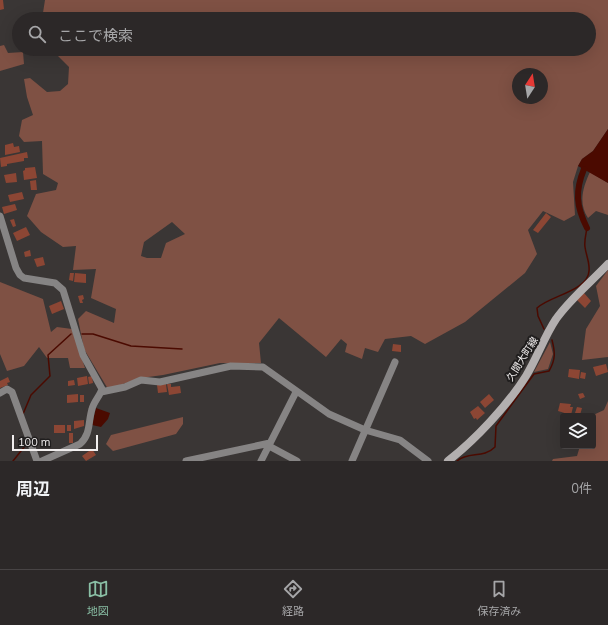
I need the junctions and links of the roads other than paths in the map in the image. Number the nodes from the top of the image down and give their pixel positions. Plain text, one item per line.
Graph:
1 (0, 216) edge
2 (608, 264) edge
3 (395, 362) dead end
4 (101, 392) junction
5 (296, 392) junction
6 (0, 393) edge
7 (365, 430) junction
8 (269, 445) junction
9 (37, 461) edge
10 (42, 461) edge
11 (186, 461) edge
12 (261, 461) edge
13 (297, 461) edge
14 (352, 461) edge
15 (428, 461) edge
16 (448, 461) edge

1 - 4 street
2 - 16 main road, 久間大町線
3 - 7 street
4 - 5 street
4 - 10 street
5 - 7 street
5 - 8 street
6 - 9 street
7 - 14 street
7 - 15 street
8 - 11 street
8 - 12 street
8 - 13 street

